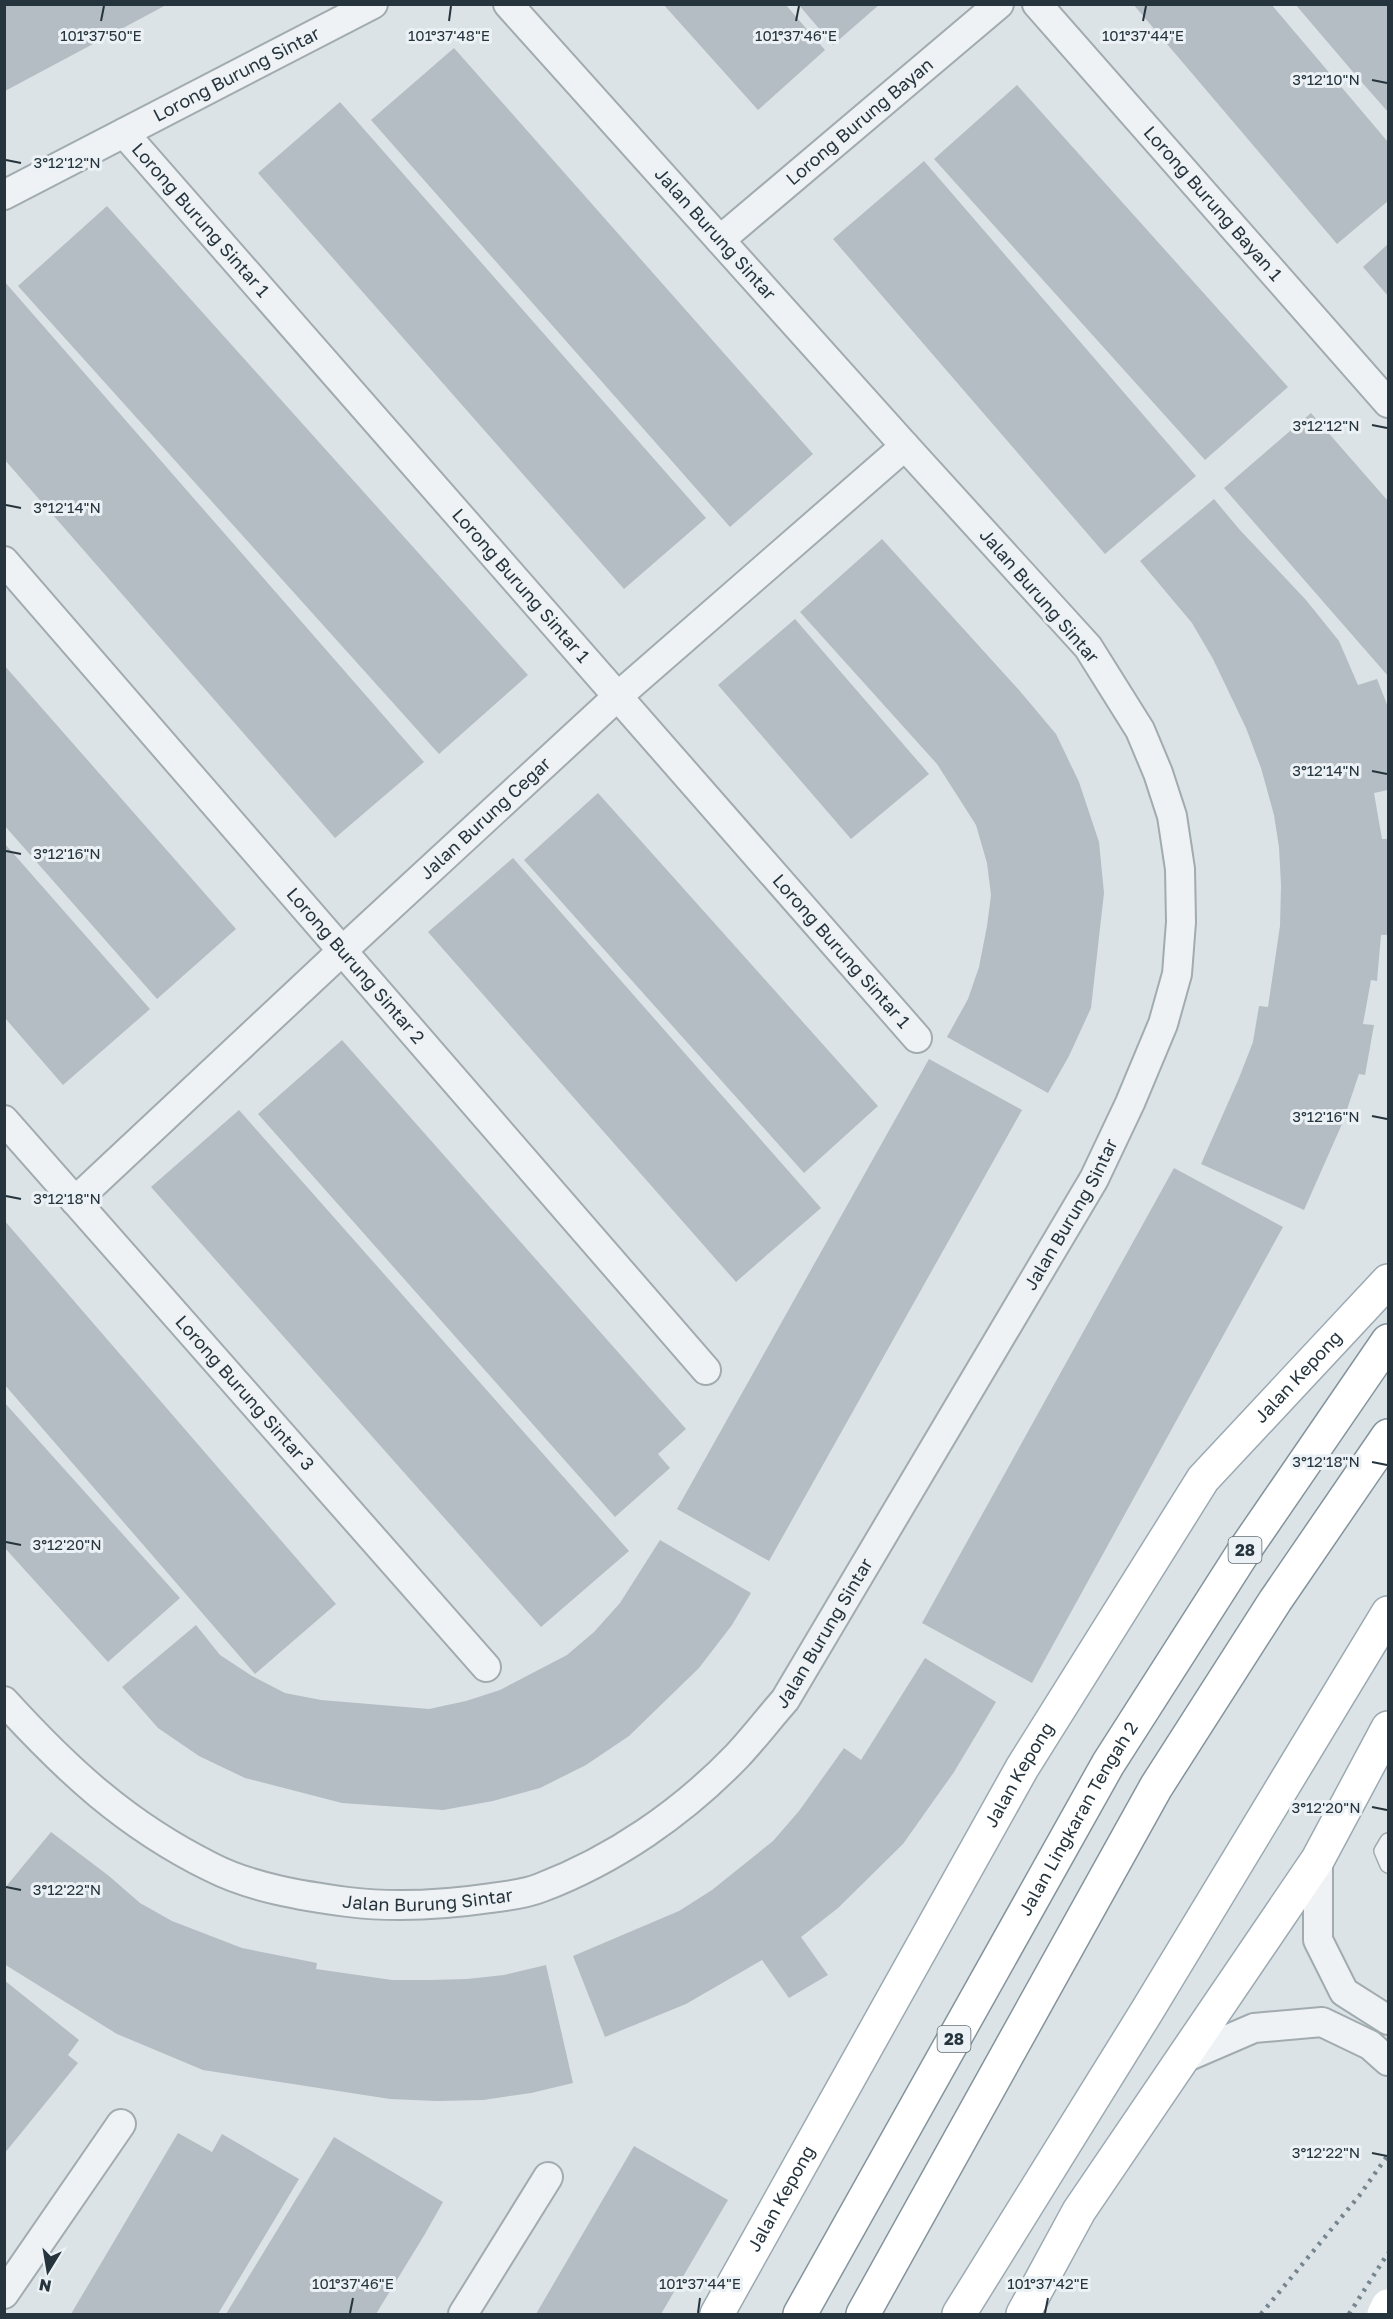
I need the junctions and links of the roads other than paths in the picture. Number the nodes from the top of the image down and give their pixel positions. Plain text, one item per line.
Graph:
1 (373, 4) edge
2 (508, 4) edge
3 (999, 4) edge
4 (1037, 4) edge
5 (124, 133) junction
6 (4, 195) edge
7 (720, 240) junction
8 (1389, 403) edge
9 (905, 446) junction
10 (4, 561) edge
11 (617, 698) junction
12 (342, 951) junction
13 (917, 1038) dead end
14 (4, 1120) edge
15 (75, 1201) junction
16 (1389, 1281) edge
17 (1389, 1341) edge
18 (706, 1370) dead end
19 (1389, 1436) edge
20 (1389, 1613) edge
21 (486, 1667) dead end
22 (4, 1701) edge
23 (1389, 1728) edge
24 (1389, 1841) edge
25 (1318, 1859) junction
26 (1389, 1865) edge
27 (1389, 2020) edge
28 (1182, 2059) junction
29 (1389, 2061) edge
30 (121, 2124) dead end
31 (548, 2177) dead end
32 (4, 2294) edge
33 (1389, 2306) edge
34 (464, 2314) edge
35 (717, 2314) edge
36 (800, 2314) edge
37 (863, 2314) edge
38 (959, 2314) edge
39 (1023, 2314) edge
40 (1384, 2314) edge

1 - 5 street, Lorong Burung Sintar
2 - 7 street, Jalan Burung Sintar
3 - 7 street, Lorong Burung Bayan
4 - 8 street, Lorong Burung Bayan 1
5 - 6 street, Lorong Burung Sintar
5 - 11 street, Lorong Burung Sintar 1
7 - 9 street, Jalan Burung Sintar
9 - 11 street, Jalan Burung Cegar
9 - 22 street, Jalan Burung Sintar
10 - 12 street, Lorong Burung Sintar 2
11 - 12 street, Jalan Burung Cegar
11 - 13 street, Lorong Burung Sintar 1
12 - 15 street, Jalan Burung Cegar
12 - 18 street, Lorong Burung Sintar 2
14 - 15 street, Lorong Burung Sintar 3
15 - 21 street, Lorong Burung Sintar 3
16 - 35 main road, Jalan Kepong
17 - 36 main road, Jalan Lingkaran Tengah 2 / 28
19 - 37 main road
20 - 38 main road
23 - 25 main road
24 - 26 lane
25 - 27 street
25 - 28 main road
28 - 29 street
28 - 39 main road
30 - 32 street
31 - 34 street
33 - 40 main road

